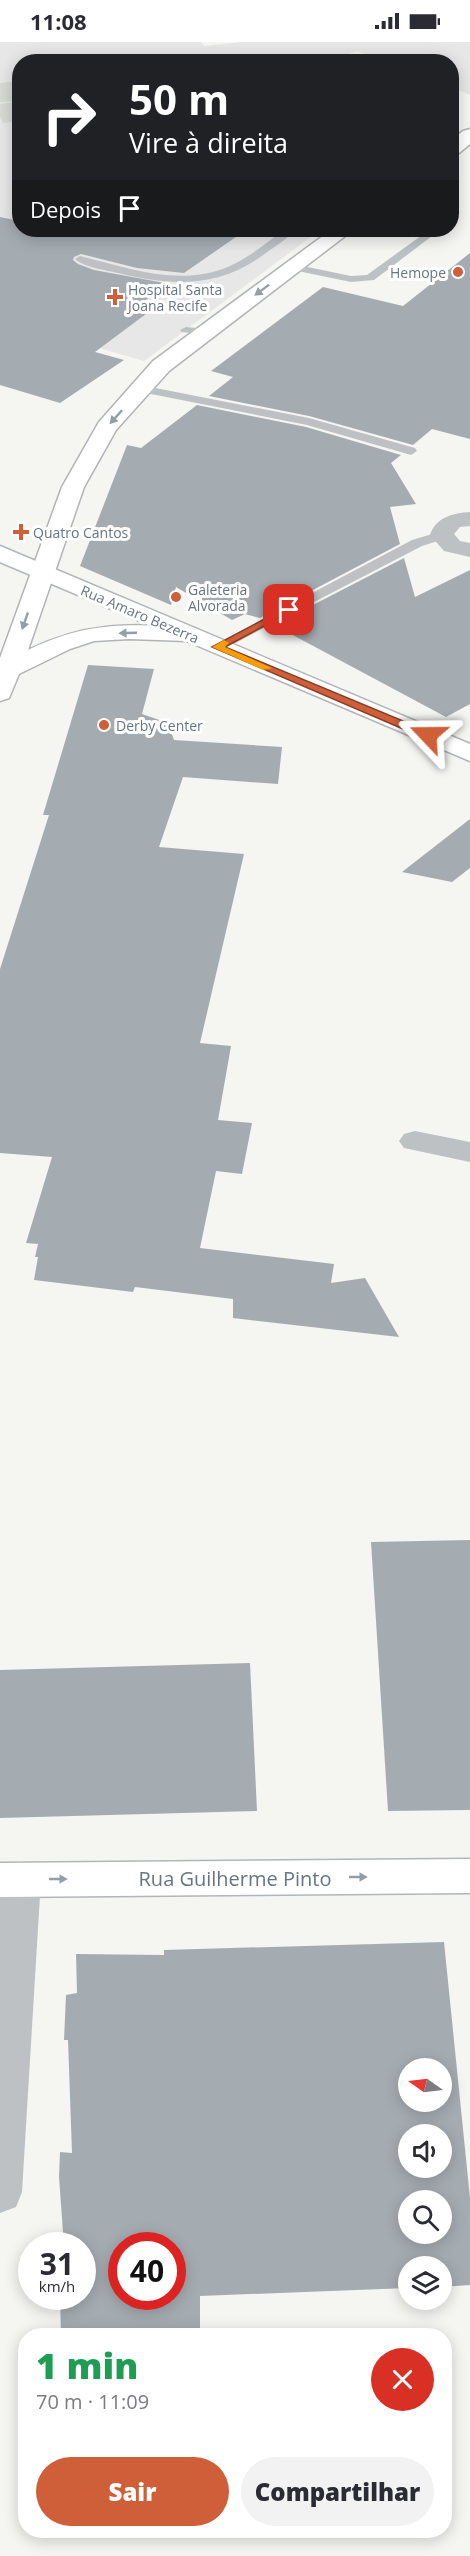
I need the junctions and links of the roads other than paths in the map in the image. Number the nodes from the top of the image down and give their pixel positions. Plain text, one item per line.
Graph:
1 (280, 237) edge
2 (333, 237) edge
3 (426, 237) edge
4 (80, 259) dead end
5 (292, 267) junction
6 (140, 389) junction
7 (411, 451) dead end
8 (470, 519) edge
9 (442, 535) junction
10 (470, 550) edge
11 (0, 553) edge
12 (42, 572) junction
13 (187, 634) junction
14 (217, 647) junction
15 (9, 669) junction
16 (0, 693) edge
17 (470, 753) edge
18 (415, 1141) dead end
19 (470, 1152) edge
20 (470, 1876) edge
21 (10, 1879) edge
22 (0, 2192) edge

1 - 4 lane
2 - 5 main road
3 - 5 lane
5 -> 6 main road
6 - 7 lane
6 -> 12 main road
8 - 9 street
9 - 10 street
9 - 14 lane
11 - 12 main road, Rua Amaro Bezerra
12 - 13 main road, Rua Amaro Bezerra
12 -> 15 main road
13 - 14 main road, Rua Amaro Bezerra
13 -> 15 main road
14 - 17 main road, Rua Amaro Bezerra
15 - 16 main road
18 - 19 street
21 -> 20 main road, Rua Guilherme Pinto
21 - 22 street

